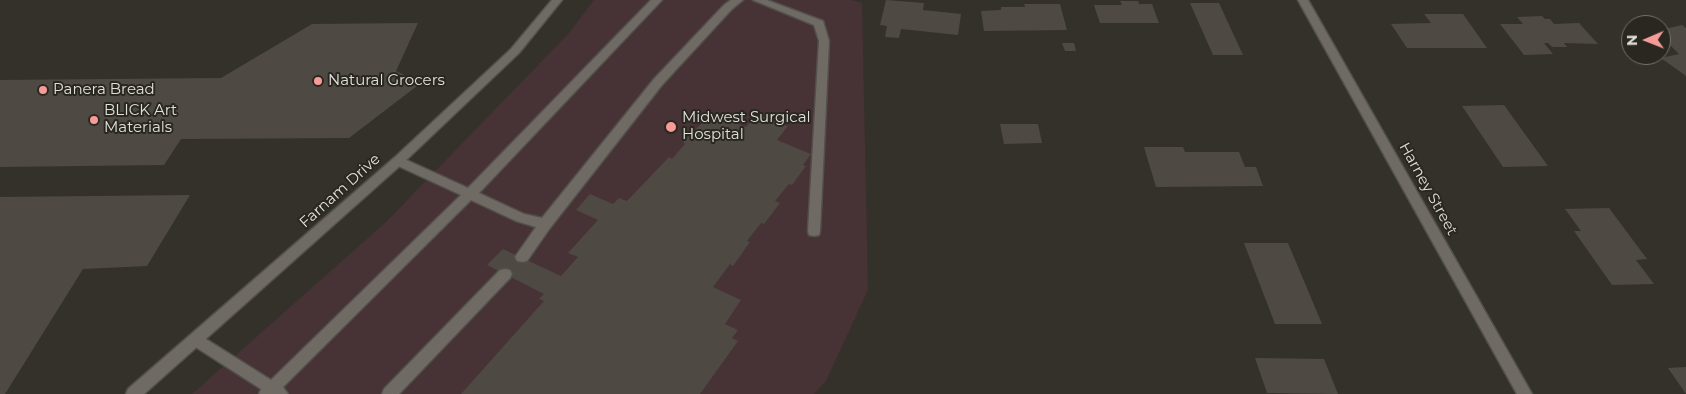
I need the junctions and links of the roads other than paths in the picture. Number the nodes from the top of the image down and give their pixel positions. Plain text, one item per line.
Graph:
1 (558, 0) edge
2 (657, 0) edge
3 (738, 0) edge
4 (758, 0) edge
5 (1303, 0) edge
6 (398, 161) junction
7 (470, 194) junction
8 (546, 224) junction
9 (814, 231) dead end
10 (522, 258) dead end
11 (505, 274) dead end
12 (196, 340) junction
13 (273, 392) edge
14 (133, 394) edge
15 (389, 394) edge
16 (1525, 394) edge

1 - 6 street, Farnam Drive
2 - 7 street
3 - 8 street
4 - 9 street
5 - 16 street, Harney Street
6 - 7 street
6 - 12 street, Farnam Drive
7 - 8 street
7 - 13 street
8 - 10 street
11 - 15 street
12 - 13 street
12 - 14 street, Farnam Drive

